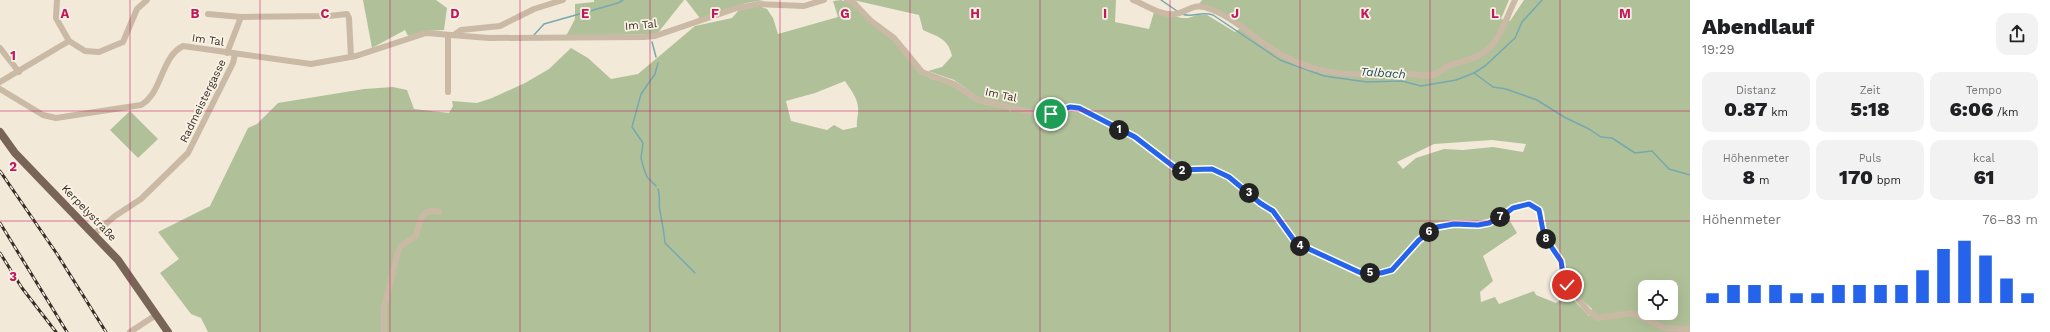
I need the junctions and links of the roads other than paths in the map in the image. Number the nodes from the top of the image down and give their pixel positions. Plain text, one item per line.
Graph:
1 (57, 0) edge
2 (147, 0) edge
3 (563, 0) edge
4 (824, 0) edge
5 (847, 0) edge
6 (1133, 0) edge
7 (1515, 0) edge
8 (208, 14) dead end
9 (241, 17) junction
10 (451, 35) junction
11 (69, 41) junction
12 (0, 48) edge
13 (227, 53) junction
14 (235, 54) junction
15 (350, 57) junction
16 (19, 72) junction
17 (0, 82) edge
18 (0, 89) edge
19 (448, 92) dead end
20 (0, 132) edge
21 (439, 212) dead end
22 (94, 234) junction
23 (156, 315) junction
24 (1690, 329) edge
25 (130, 332) edge
26 (168, 332) edge
27 (384, 332) edge

1 - 11 street
2 - 11 street
3 - 10 street, Im Tal
4 - 10 street, Im Tal
5 - 24 street, Im Tal
6 - 7 street
8 - 9 street
9 - 13 street
9 - 15 street
10 - 15 street, Im Tal
10 - 19 street
11 - 16 street
12 - 16 street
13 - 14 street, Im Tal
13 - 18 street, Im Tal
14 - 15 street, Im Tal
14 - 22 street, Radmeistergasse
16 - 17 street
20 - 22 main road, Kerpelystraße
21 - 27 street
22 - 23 main road, Kerpelystraße
23 - 25 street
23 - 26 main road, Kerpelystraße

